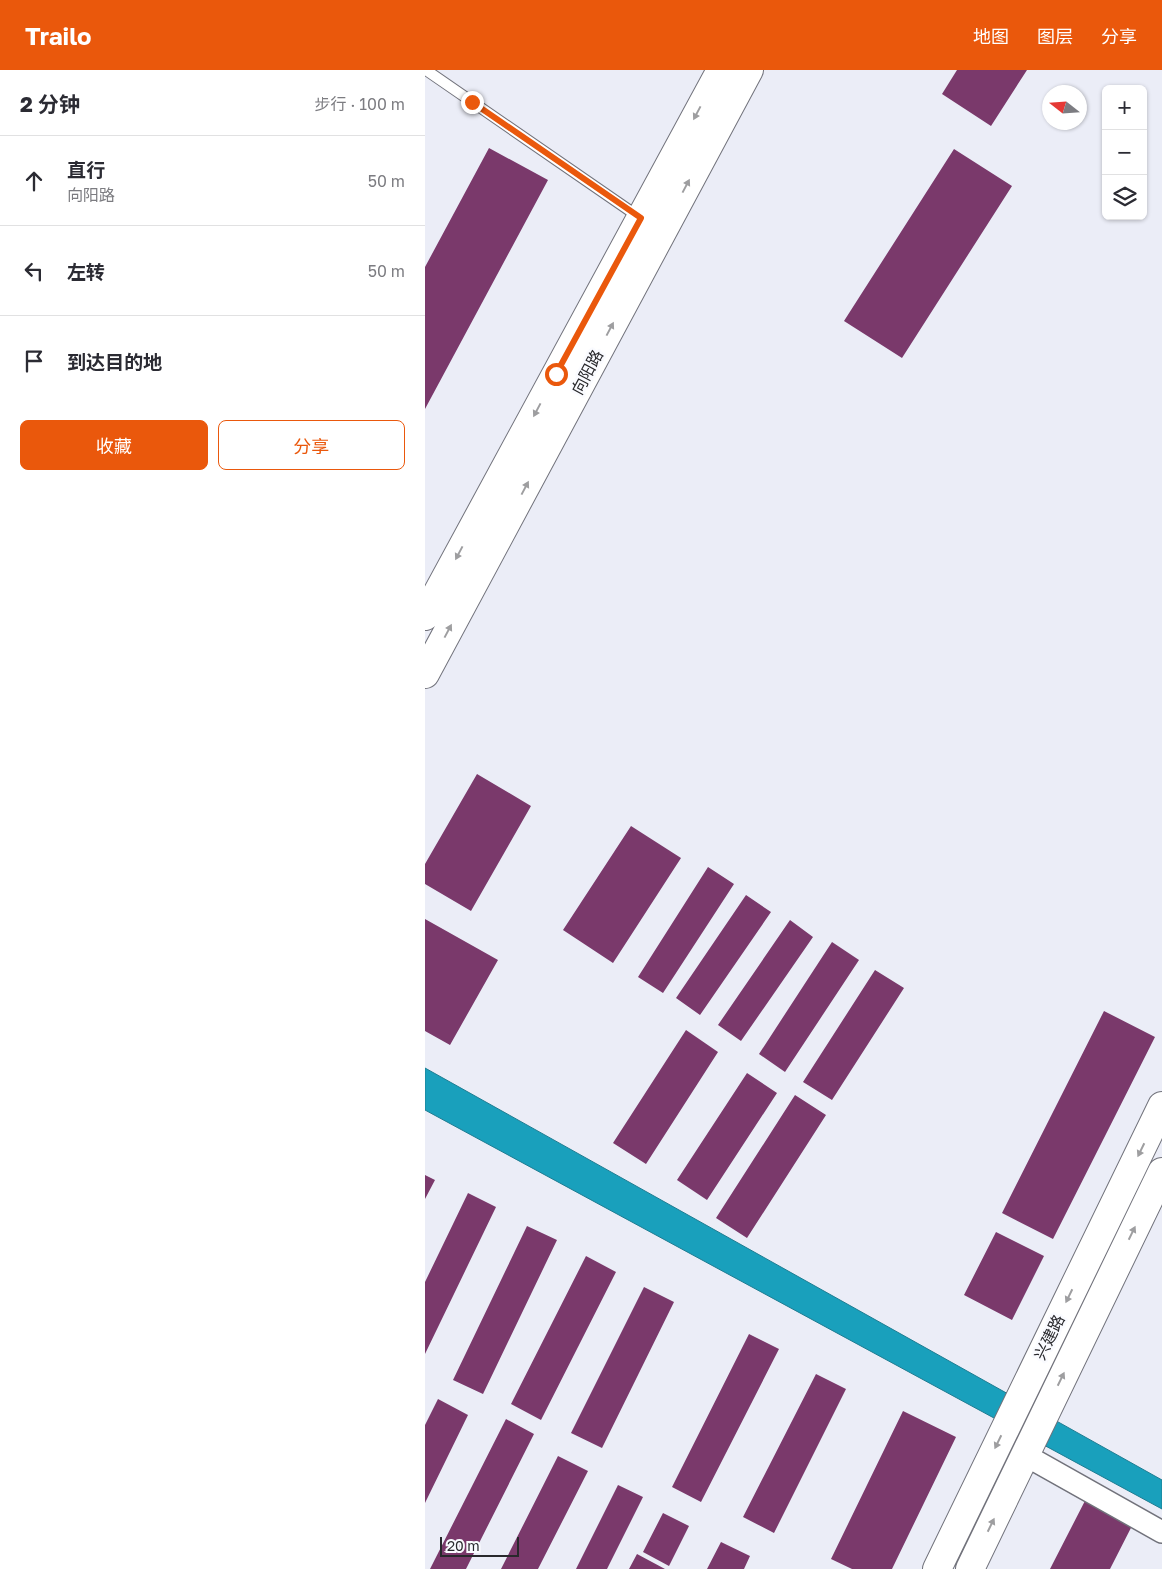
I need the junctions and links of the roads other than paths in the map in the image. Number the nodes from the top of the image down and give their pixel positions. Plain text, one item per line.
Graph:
1 (426, 70) edge
2 (721, 70) edge
3 (749, 70) edge
4 (641, 218) junction
5 (425, 616) edge
6 (425, 674) edge
7 (1162, 1106) edge
8 (1162, 1172) edge
9 (1025, 1455) junction
10 (1162, 1532) edge
11 (937, 1569) edge
12 (970, 1569) edge

1 - 4 lane
2 -> 4 street, 向阳路
6 -> 3 street, 向阳路
4 -> 5 street, 向阳路
7 -> 11 street, 兴建路
9 -> 8 street, 兴建路
9 - 10 street
12 -> 9 street, 兴建路

